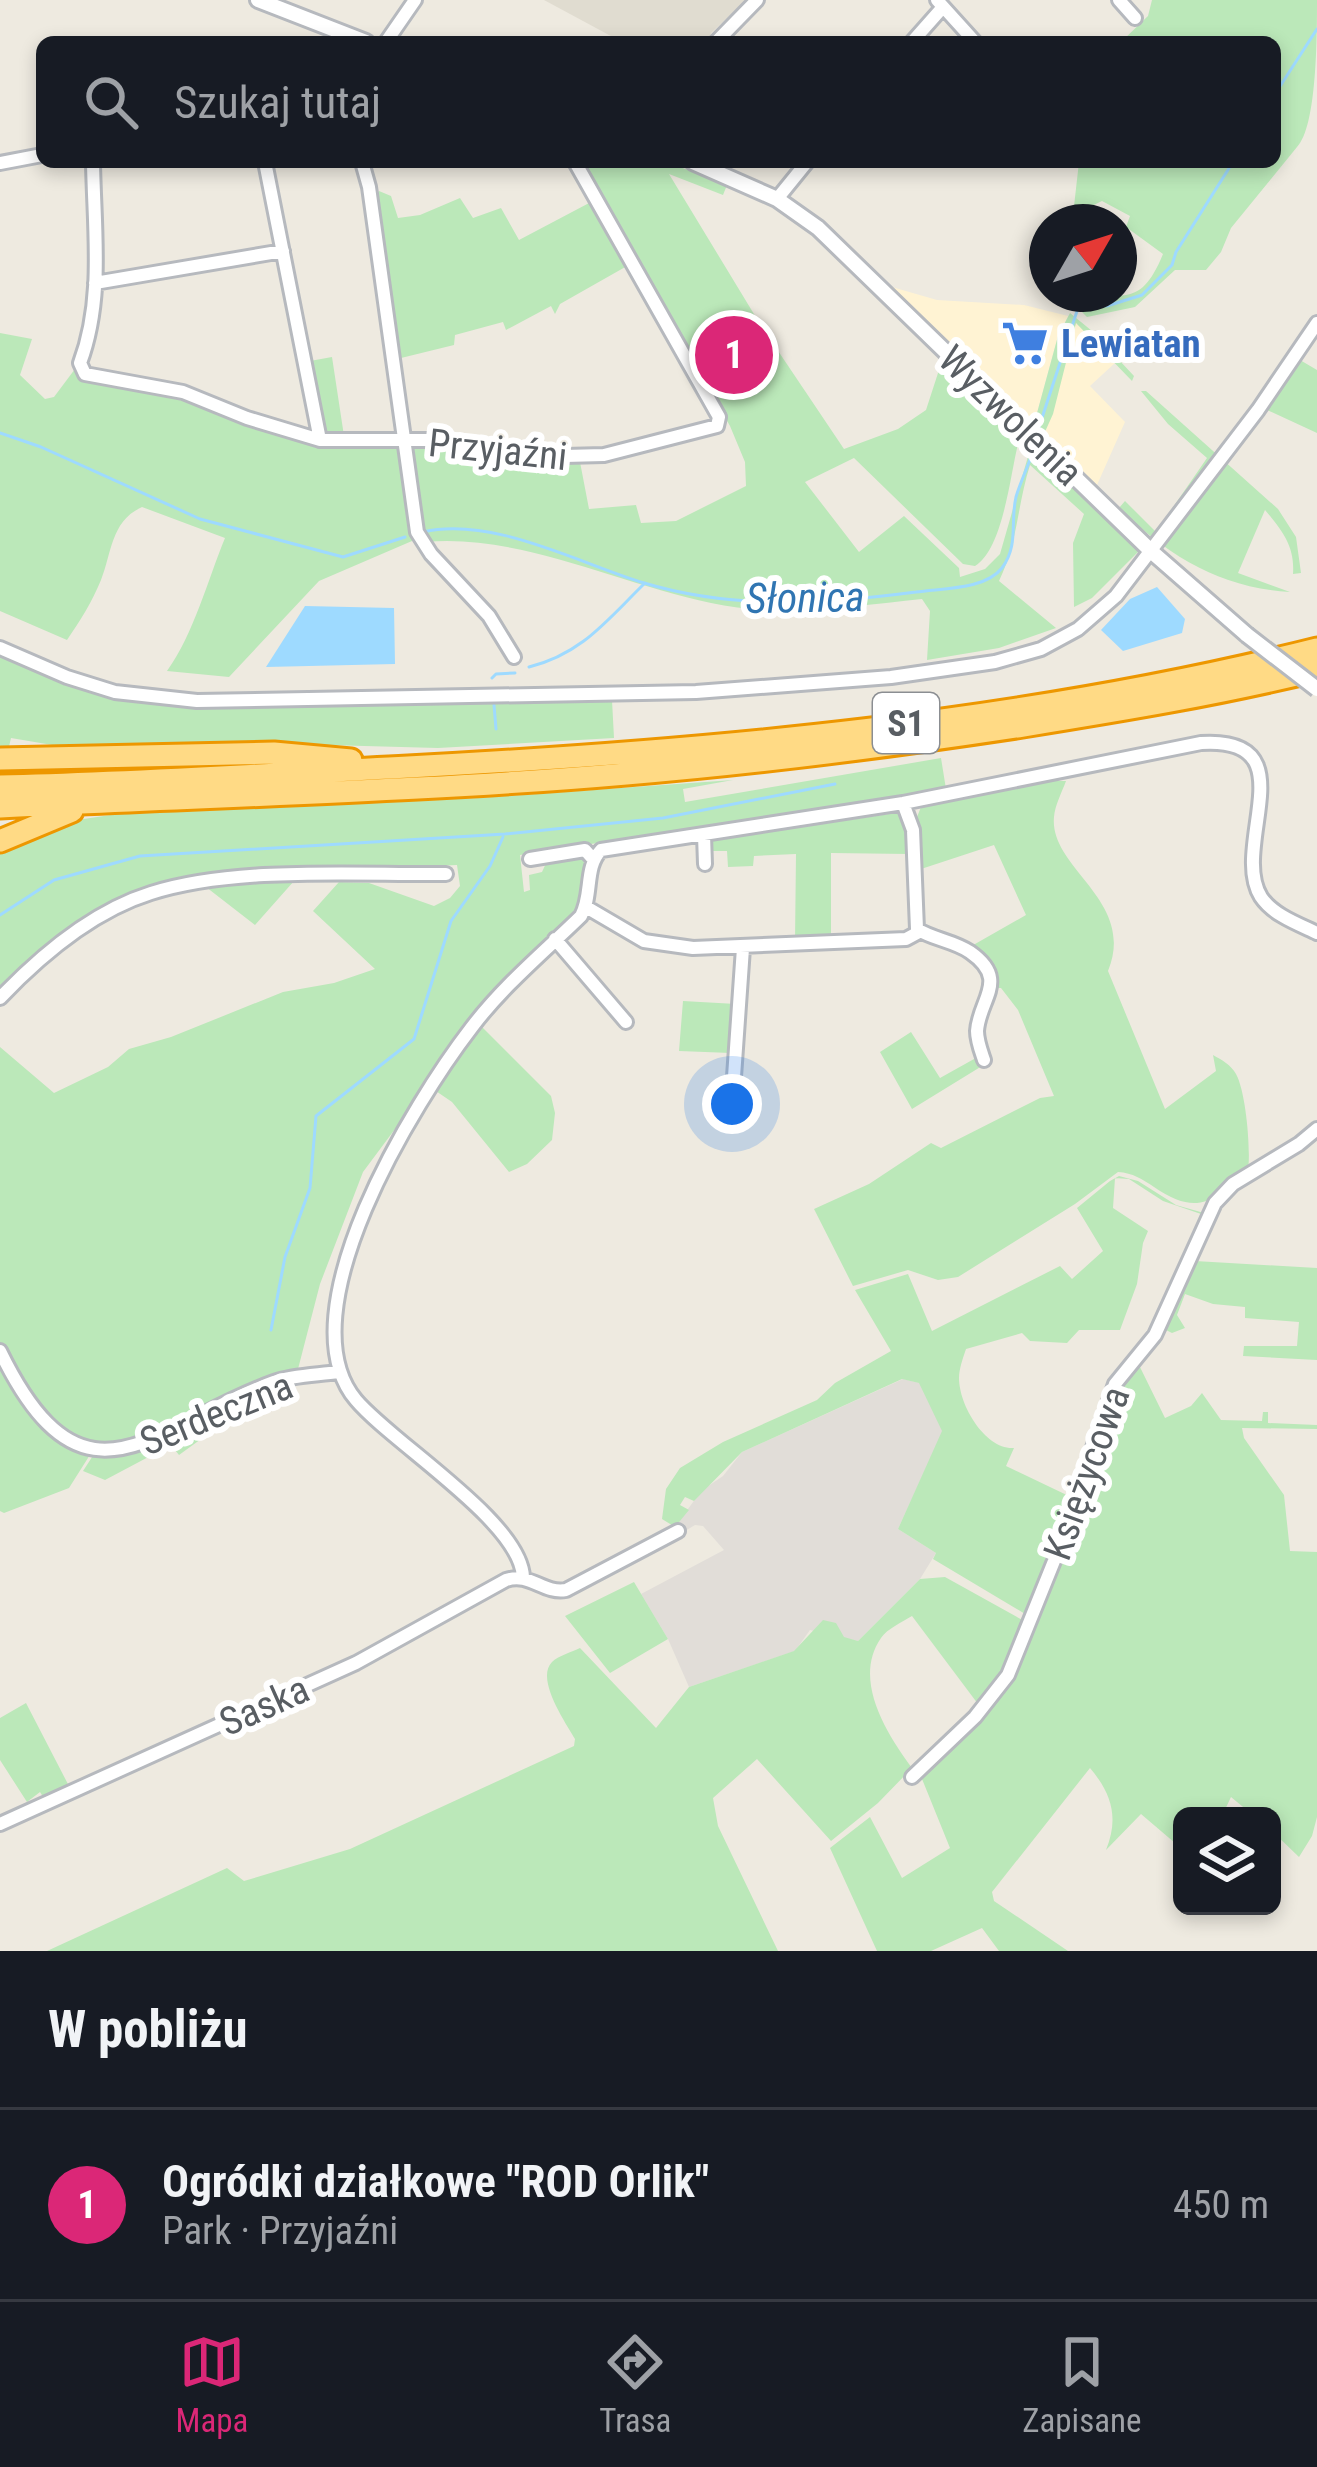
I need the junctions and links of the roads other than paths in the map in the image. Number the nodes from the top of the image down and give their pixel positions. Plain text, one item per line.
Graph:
1 (258, 0) edge
2 (415, 0) edge
3 (757, 0) edge
4 (1119, 0) edge
5 (940, 3) edge
6 (1136, 18) dead end
7 (331, 36) edge
8 (390, 36) edge
9 (722, 36) edge
10 (916, 36) edge
11 (970, 36) edge
12 (36, 156) edge
13 (0, 163) edge
14 (93, 168) edge
15 (266, 168) edge
16 (364, 168) edge
17 (578, 168) edge
18 (706, 168) edge
19 (802, 168) edge
20 (777, 200) junction
21 (283, 251) junction
22 (95, 283) junction
23 (1317, 322) edge
24 (320, 440) junction
25 (404, 440) junction
26 (1152, 552) junction
27 (0, 649) edge
28 (1317, 649) edge
29 (514, 657) dead end
30 (1317, 670) edge
31 (1317, 689) edge
32 (0, 759) edge
33 (411, 767) junction
34 (0, 786) edge
35 (101, 802) junction
36 (903, 802) junction
37 (0, 807) edge
38 (704, 835) junction
39 (0, 841) edge
40 (530, 859) dead end
41 (593, 859) junction
42 (705, 864) dead end
43 (446, 874) dead end
44 (586, 907) junction
45 (920, 932) junction
46 (1317, 933) edge
47 (555, 939) junction
48 (743, 948) junction
49 (0, 998) edge
50 (626, 1022) dead end
51 (983, 1060) dead end
52 (734, 1091) dead end
53 (1317, 1129) edge
54 (0, 1351) edge
55 (338, 1372) junction
56 (678, 1531) dead end
57 (523, 1577) junction
58 (912, 1777) dead end
59 (0, 1824) edge

1 - 7 street
2 - 8 street
3 - 9 street
4 - 6 street
5 - 10 street
5 - 11 street
12 - 13 street
14 - 22 street
15 - 21 street
16 - 25 street
17 - 25 street, Przyjaźni
18 - 20 street, Wyzwolenia
19 - 20 street
20 - 26 street, Wyzwolenia
21 - 22 street
21 - 24 street
22 - 24 street
23 - 26 street
24 - 25 street
25 - 29 street
26 - 27 street
26 - 31 street, Wyzwolenia, bridge
28 - 33 highway, S1
30 - 35 highway, S1
32 - 33 highway
33 - 34 highway, S1
35 - 37 highway, S1
35 - 39 highway
36 - 38 street
36 - 45 street
36 - 46 street
38 - 41 street
38 - 42 street
40 - 41 street
41 - 44 street
43 - 49 street
44 - 47 street, Serdeczna
44 - 48 street
45 - 48 street
45 - 51 street
47 - 50 street
47 - 55 street, Serdeczna
48 - 52 street
53 - 58 street, Księżycowa
54 - 55 street, Serdeczna
55 - 57 street
56 - 57 street
57 - 59 street, Saska

